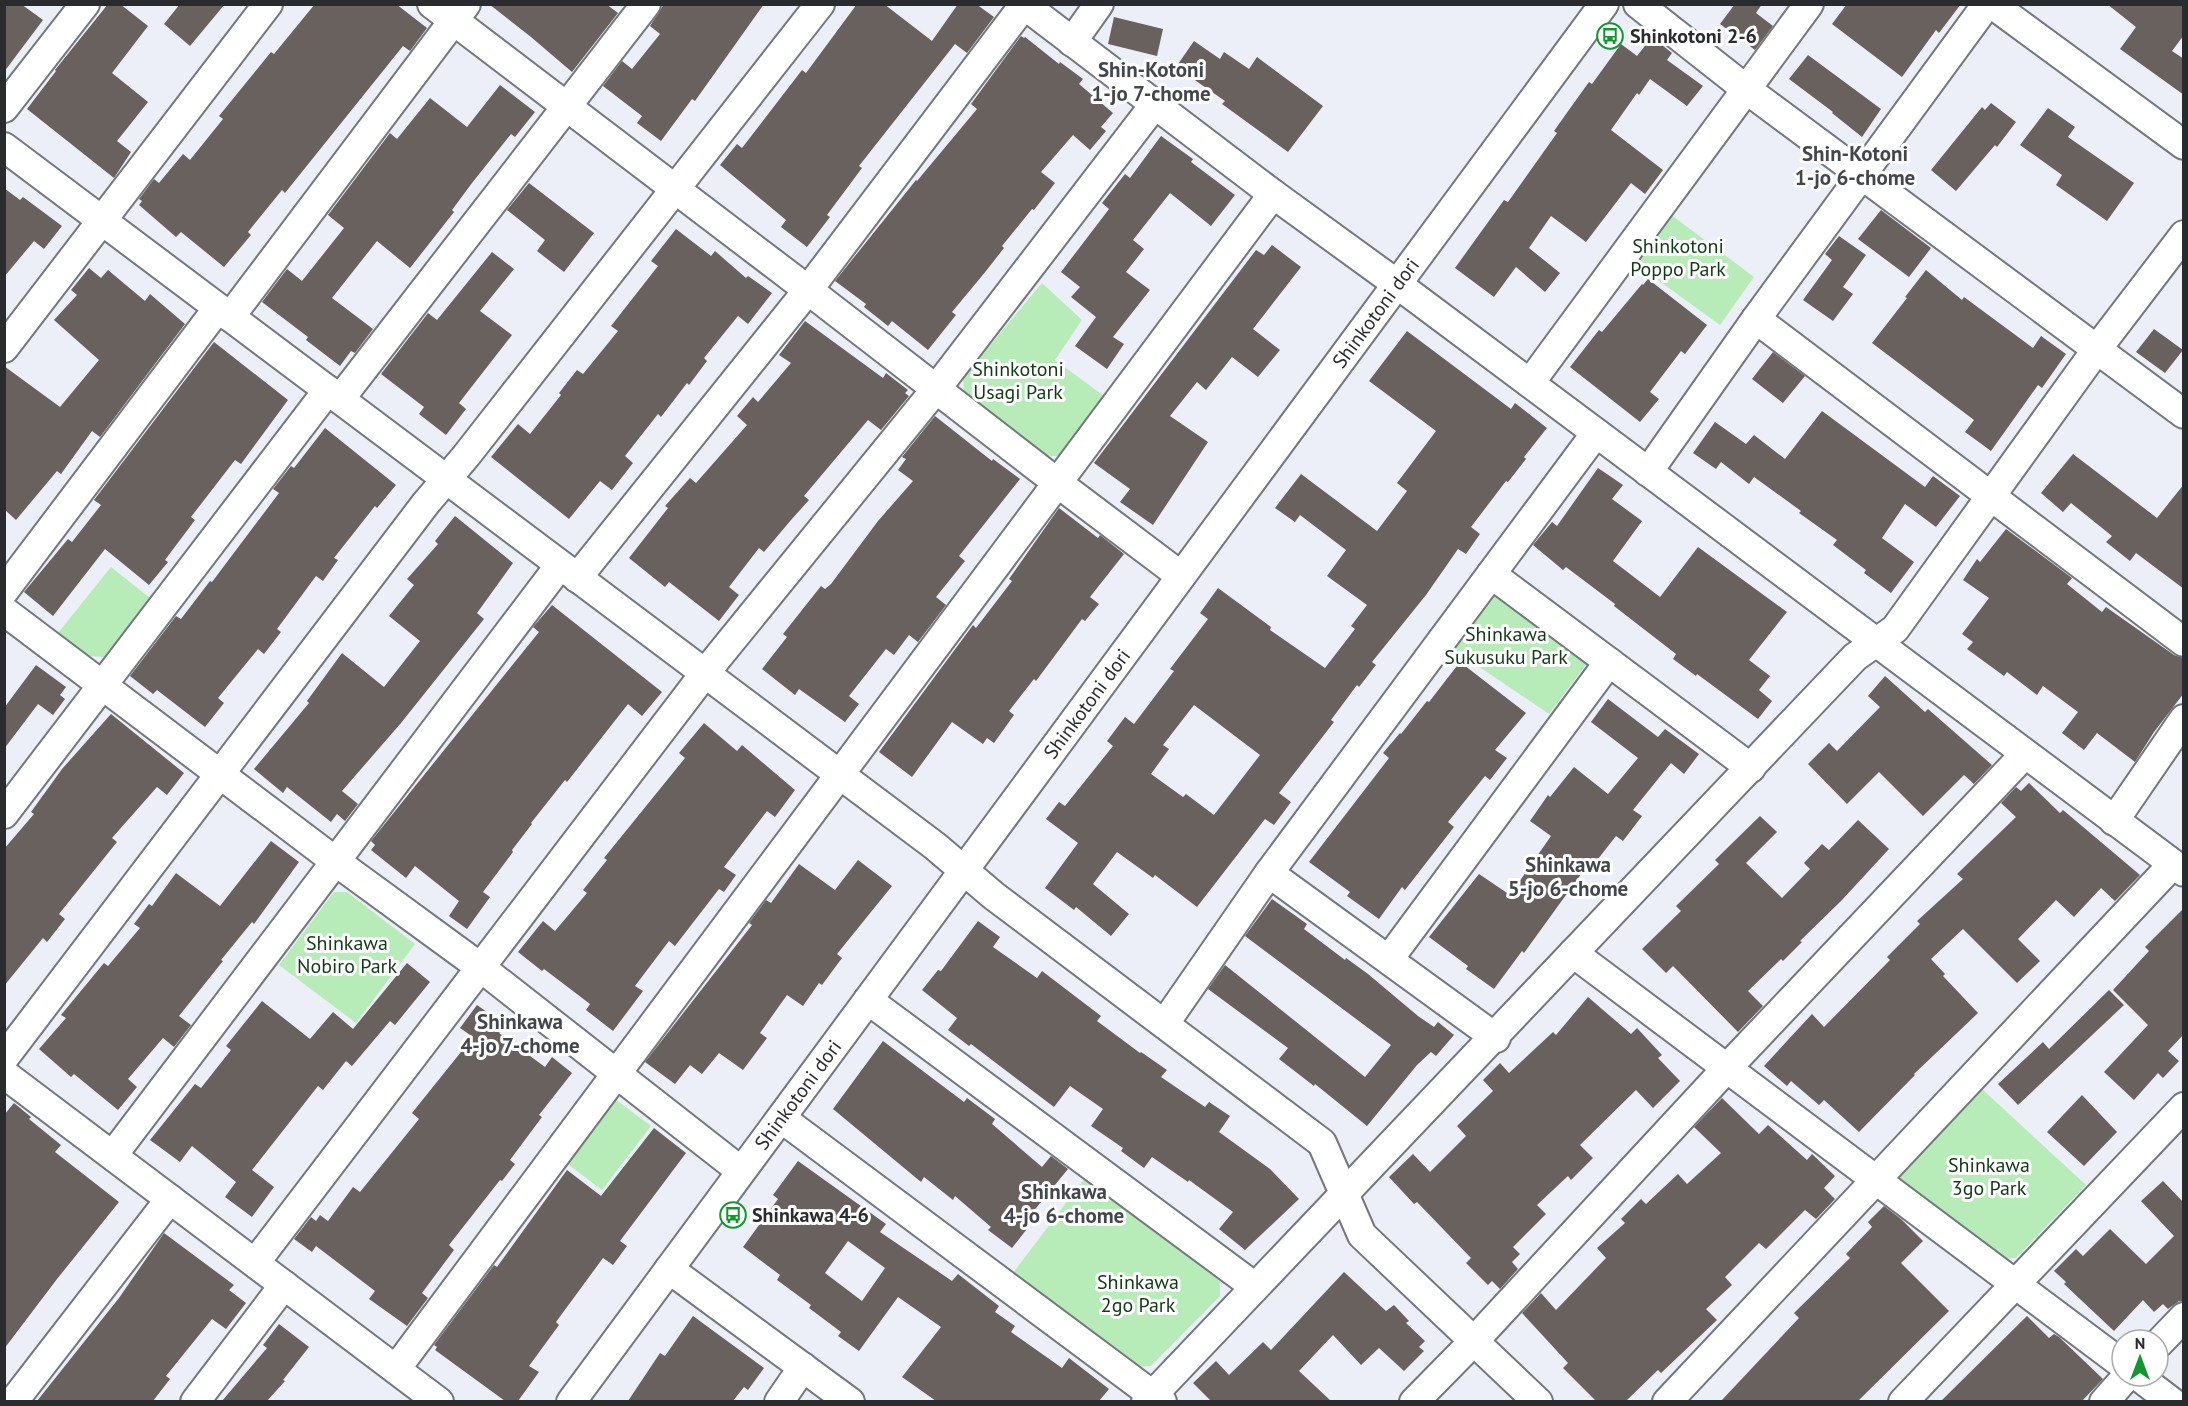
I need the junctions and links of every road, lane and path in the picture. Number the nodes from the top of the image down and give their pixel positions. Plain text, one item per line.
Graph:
1 (85, 4) edge
2 (268, 4) edge
3 (646, 4) edge
4 (820, 4) edge
5 (1099, 4) edge
6 (1604, 4) edge
7 (1638, 4) edge
8 (1809, 4) edge
9 (1987, 4) edge
10 (1992, 4) edge
11 (1023, 5) edge
12 (450, 10) edge
13 (1072, 42) junction
14 (1746, 89) junction
15 (1155, 104) junction
16 (566, 106) junction
17 (4, 108) edge
18 (2184, 146) edge
19 (4, 147) edge
20 (1861, 175) junction
21 (674, 190) junction
22 (1273, 194) junction
23 (102, 220) junction
24 (2184, 236) edge
25 (1397, 284) junction
26 (808, 290) junction
27 (224, 312) junction
28 (1756, 319) junction
29 (4, 348) edge
30 (2097, 349) junction
31 (1530, 383) junction
32 (936, 389) junction
33 (334, 395) junction
34 (2184, 414) edge
35 (1596, 433) junction
36 (1648, 472) junction
37 (446, 479) junction
38 (1059, 484) junction
39 (1990, 496) junction
40 (569, 571) junction
41 (1491, 574) junction
42 (1181, 576) junction
43 (4, 591) edge
44 (4, 611) edge
45 (1875, 642) junction
46 (2184, 642) edge
47 (1609, 662) junction
48 (705, 673) junction
49 (103, 684) junction
50 (2184, 719) edge
51 (2025, 754) junction
52 (1751, 768) junction
53 (220, 774) junction
54 (840, 776) junction
55 (4, 814) edge
56 (2114, 821) junction
57 (335, 861) junction
58 (2178, 868) edge
59 (964, 871) junction
60 (1269, 873) junction
61 (1573, 953) junction
62 (1389, 959) junction
63 (480, 967) junction
64 (868, 1000) junction
65 (1165, 1023) junction
66 (1496, 1038) junction
67 (4, 1058) edge
68 (1727, 1068) junction
69 (616, 1072) junction
70 (4, 1074) edge
71 (2184, 1107) edge
72 (781, 1118) junction
73 (112, 1155) junction
74 (741, 1171) junction
75 (1876, 1180) junction
76 (1344, 1195) junction
77 (170, 1199) junction
78 (255, 1263) junction
79 (669, 1269) junction
80 (2015, 1284) junction
81 (284, 1285) junction
82 (1255, 1287) junction
83 (2184, 1317) edge
84 (2170, 1332) edge
85 (1474, 1341) junction
86 (2110, 1355) edge
87 (803, 1368) junction
88 (396, 1369) junction
89 (2116, 1388) edge
90 (2154, 1388) edge
91 (1154, 1399) edge
92 (13, 1401) edge
93 (195, 1401) edge
94 (439, 1401) edge
95 (571, 1401) edge
96 (779, 1401) edge
97 (850, 1401) edge
98 (1414, 1401) edge
99 (1538, 1401) edge
100 (1667, 1401) edge
101 (1903, 1401) edge
102 (2104, 1401) edge
103 (2172, 1401) edge

1 - 17 street
2 - 23 street
3 - 16 street
4 - 21 street
5 - 13 street
6 - 25 street, Shinkotoni dori
7 - 14 street
8 - 14 street
9 - 20 street
10 - 18 street
11 - 13 street
11 - 26 street
12 - 16 street
12 - 27 street
13 - 15 street
14 - 20 street
14 - 31 street
15 - 22 street
15 - 32 street
16 - 21 street
16 - 33 street
19 - 23 street
20 - 28 street
20 - 30 street
21 - 26 street
21 - 37 street
22 - 25 street
22 - 38 street
23 - 27 street
23 - 29 street
24 - 30 street
25 - 31 street
25 - 42 street, Shinkotoni dori
26 - 32 street
26 - 40 street
27 - 33 street
27 - 43 street
28 - 36 street
28 - 39 street
30 - 34 street
30 - 39 street
31 - 35 street
32 - 38 street
32 - 48 street
33 - 37 street
33 - 49 street
35 - 36 street
35 - 41 street
36 - 45 street
37 - 40 street
37 - 53 street
38 - 42 street
38 - 54 street
39 - 45 street
39 - 46 street
40 - 48 street
40 - 57 street
41 - 47 street
41 - 60 street
42 - 59 street, Shinkotoni dori
44 - 49 street
45 - 51 street
45 - 52 street
47 - 52 street
47 - 62 street
48 - 54 street
48 - 63 street
49 - 53 street
49 - 55 street
50 - 56 street
51 - 56 street
51 - 68 street
52 - 61 street
53 - 57 street
53 - 67 street
54 - 59 street
54 - 69 street
56 - 58 street
57 - 63 street
57 - 73 street
58 - 75 street
59 - 64 street, Shinkotoni dori
59 - 65 street
60 - 62 street
60 - 65 street
61 - 66 street
61 - 68 street
62 - 66 street
63 - 69 street
63 - 78 street
64 - 72 street, Shinkotoni dori
64 - 82 street
65 - 76 street
66 - 76 street
68 - 75 street
68 - 85 street
69 - 74 street
69 - 88 street
70 - 73 street
71 - 80 street
72 - 74 street, Shinkotoni dori
72 - 91 street
73 - 77 street
74 - 79 street, Shinkotoni dori
75 - 80 street
75 - 100 street
76 - 82 street
76 - 85 street
77 - 78 street
77 - 92 street
78 - 81 street
79 - 87 street
79 - 95 street, Shinkotoni dori
80 - 86 street
80 - 101 street
81 - 88 street
81 - 93 street
82 - 91 street
83 - 84 street
85 - 98 street
85 - 99 street
87 - 96 street
87 - 97 street
88 - 94 street
89 - 102 street
90 - 103 street

